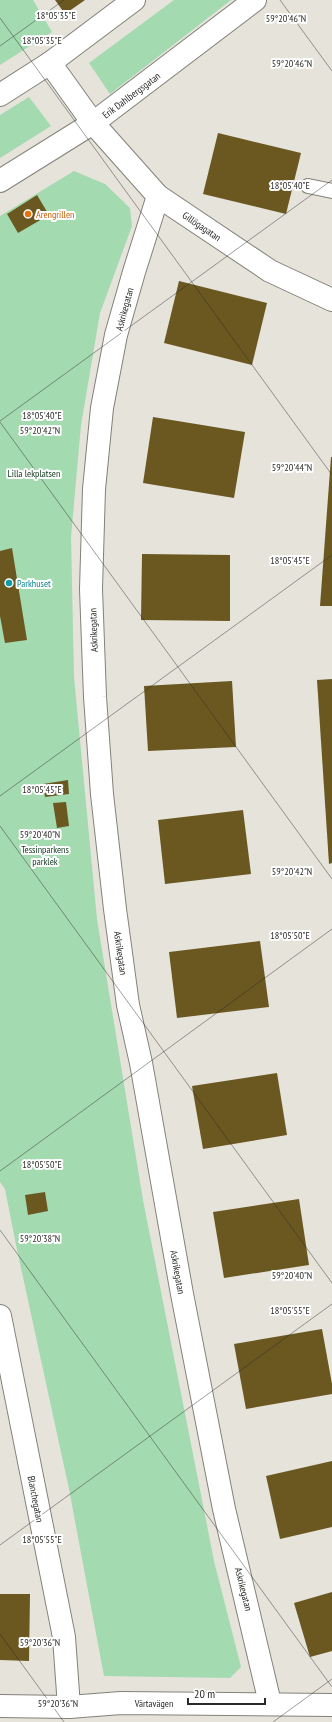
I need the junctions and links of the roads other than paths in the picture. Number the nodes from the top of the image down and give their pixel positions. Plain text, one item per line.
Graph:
1 (134, 0) edge
2 (255, 0) edge
3 (50, 63) junction
4 (0, 95) edge
5 (93, 123) junction
6 (0, 181) edge
7 (308, 186) dead end
8 (332, 191) edge
9 (158, 196) junction
10 (332, 300) edge
11 (0, 1316) edge
12 (270, 1703) junction
13 (332, 1705) edge
14 (0, 1706) edge
15 (69, 1707) junction

1 - 3 street
2 - 5 street, Erik Dahlbergsgatan
3 - 4 street
3 - 5 street, Gillögagatan
5 - 6 street, Erik Dahlbergsgatan
5 - 9 street, Gillögagatan
7 - 8 lane
9 - 10 street, Gillögagatan
9 - 12 street, Askrikegatan
11 - 15 street, Blanchegatan
12 - 13 street, Värtavägen
12 - 15 street, Värtavägen
14 - 15 street, Värtavägen

